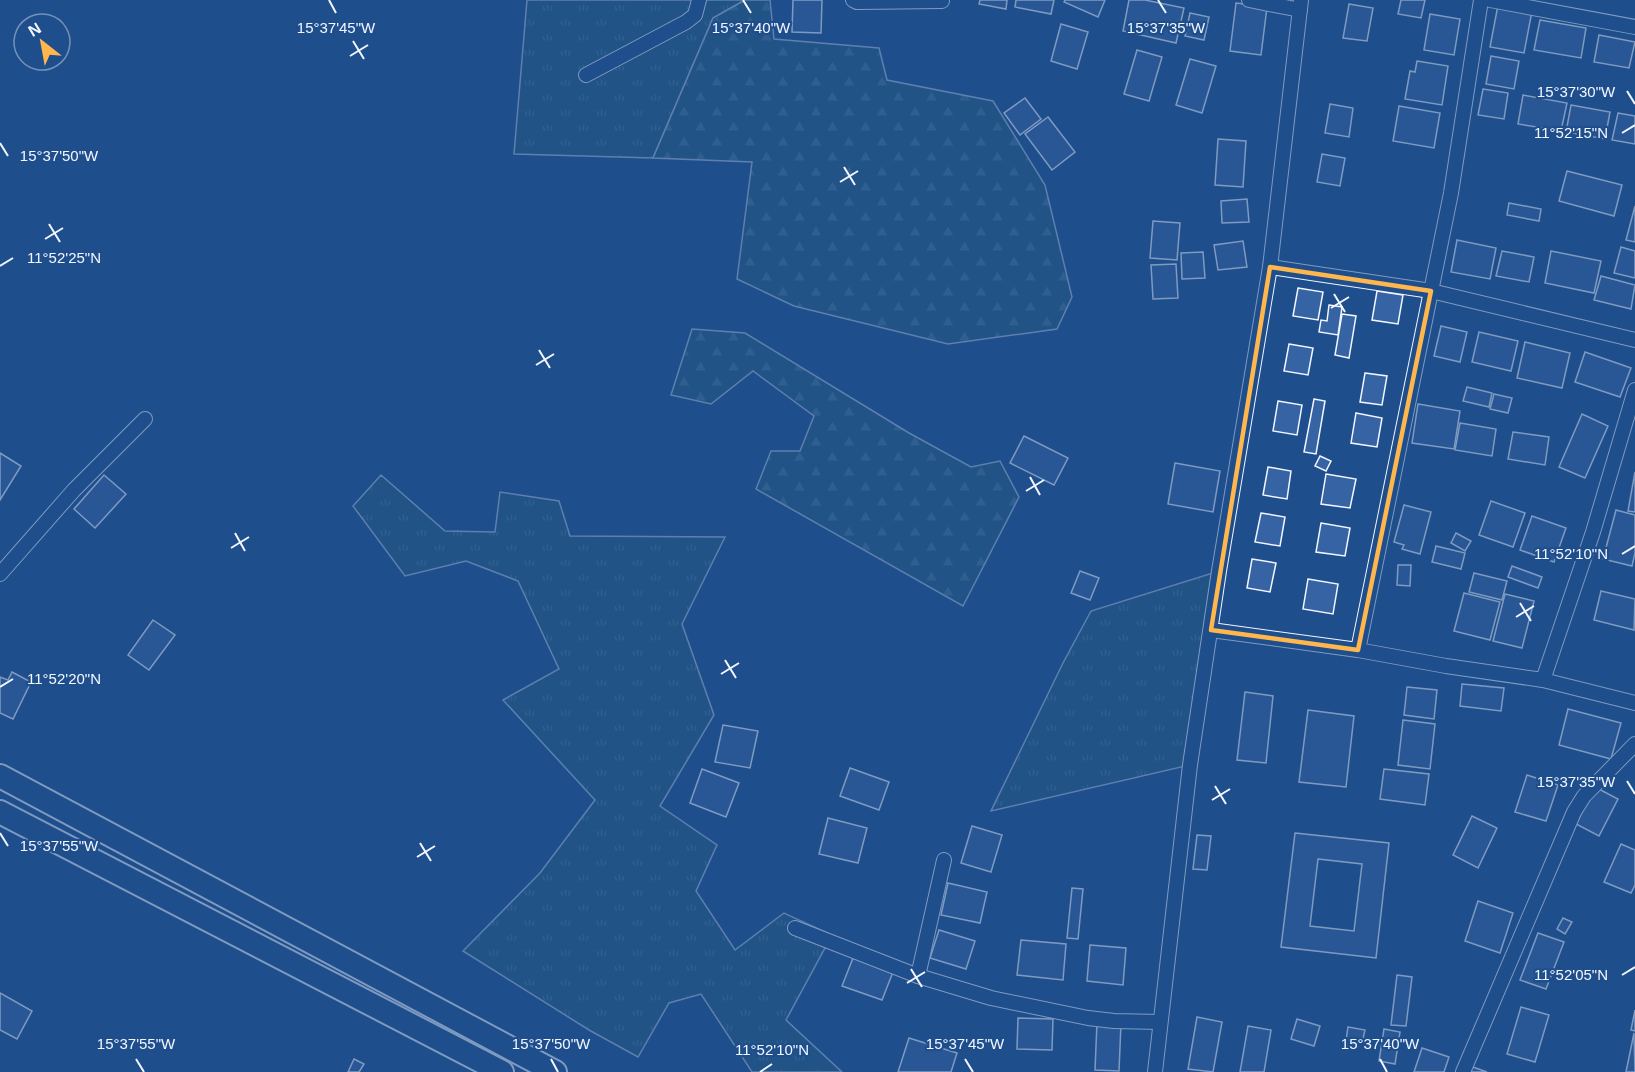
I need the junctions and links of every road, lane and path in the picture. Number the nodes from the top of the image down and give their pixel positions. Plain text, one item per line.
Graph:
1 (699, 0) edge
2 (853, 0) edge
3 (1249, 0) edge
4 (1481, 0) edge
5 (1490, 0) edge
6 (942, 1) edge
7 (1300, 5) edge
8 (1635, 27) edge
9 (586, 75) dead end
10 (1270, 267) junction
11 (1431, 291) junction
12 (1635, 340) edge
13 (1635, 390) edge
14 (145, 419) dead end
15 (0, 574) edge
16 (1211, 630) junction
17 (1358, 650) junction
18 (1543, 680) junction
19 (1635, 703) edge
20 (1635, 744) edge
21 (0, 776) edge
22 (0, 812) edge
23 (944, 860) dead end
24 (795, 928) dead end
25 (918, 976) junction
26 (1160, 1022) junction
27 (502, 1072) edge
28 (555, 1072) edge
29 (1155, 1072) edge
30 (1463, 1072) edge

1 - 9 street
2 - 6 street
3 - 7 street
4 - 11 street
5 - 8 street
7 - 10 street
10 - 11 street
10 - 16 street
11 - 12 street
11 - 17 street
13 - 18 street
14 - 15 street
16 - 17 street
16 - 26 street
17 - 18 street
18 - 19 street
20 - 30 street
21 - 28 main road
22 - 27 main road
23 - 25 street
24 - 25 street
25 - 26 street
26 - 29 street

